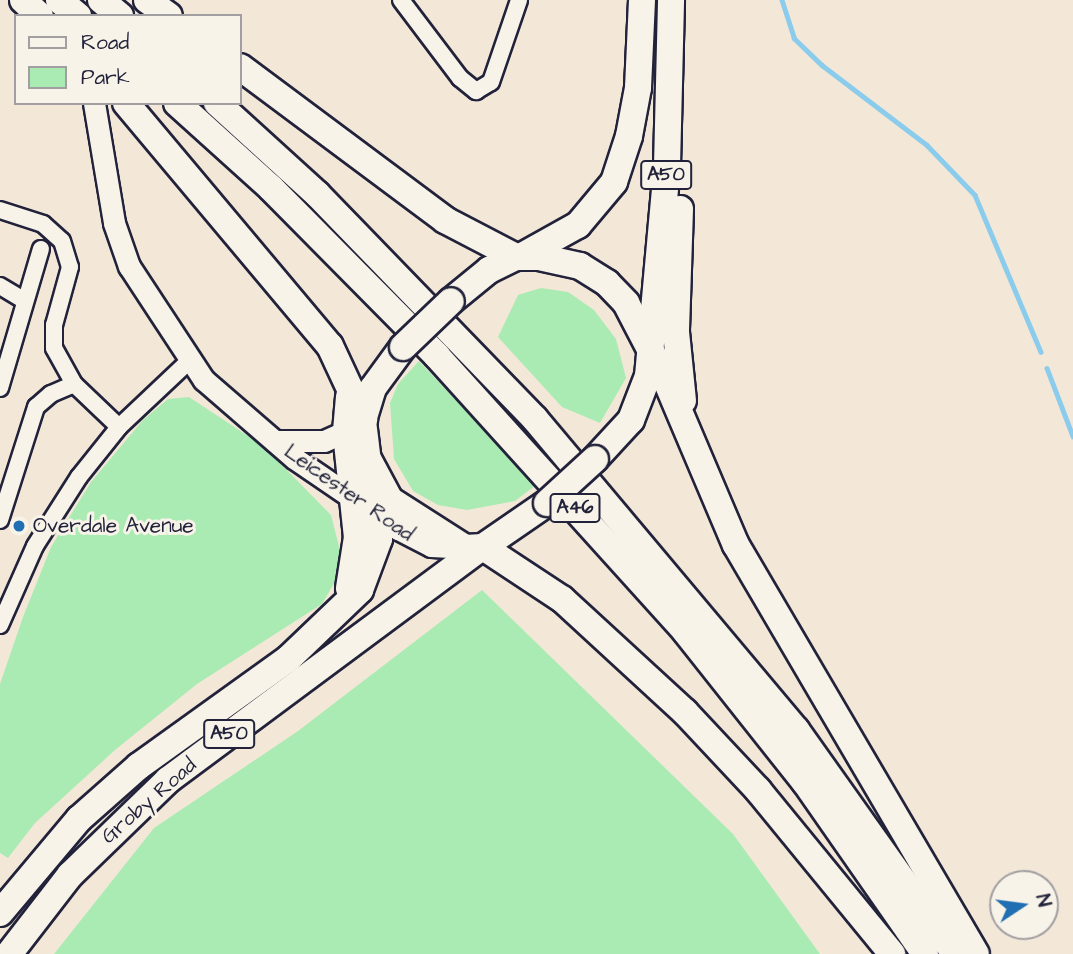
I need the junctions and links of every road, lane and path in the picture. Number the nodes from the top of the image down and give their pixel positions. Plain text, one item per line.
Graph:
1 (23, 0) edge
2 (60, 0) edge
3 (101, 0) edge
4 (147, 0) edge
5 (401, 0) edge
6 (519, 0) edge
7 (642, 0) edge
8 (671, 0) edge
9 (681, 0) edge
10 (38, 14) edge
11 (76, 14) edge
12 (118, 14) edge
13 (166, 14) edge
14 (242, 68) edge
15 (94, 105) edge
16 (127, 105) edge
17 (179, 105) edge
18 (219, 105) edge
19 (0, 210) edge
20 (41, 250) dead end
21 (518, 257) junction
22 (0, 286) edge
23 (25, 301) junction
24 (649, 348) junction
25 (189, 361) junction
26 (74, 384) junction
27 (0, 388) edge
28 (358, 424) junction
29 (119, 427) junction
30 (690, 440) junction
31 (275, 441) junction
32 (7, 471) edge
33 (374, 477) junction
34 (354, 500) junction
35 (380, 517) junction
36 (0, 520) edge
37 (476, 548) junction
38 (345, 606) junction
39 (0, 625) edge
40 (0, 913) edge
41 (9, 954) edge
42 (892, 954) edge
43 (925, 954) edge
44 (956, 954) edge
45 (976, 954) edge

1 - 10 highway
2 - 11 highway
3 - 12 highway
4 - 13 highway
5 - 6 street
7 - 21 highway, A50
8 - 24 highway, A50
9 - 30 highway
14 - 21 highway
15 - 25 street, Leicester Road
16 - 28 highway
17 - 43 highway, A46
18 - 44 highway, A46
19 - 26 street
20 - 23 street
21 - 24 highway
21 - 28 highway, bridge
22 - 23 street
23 - 27 street
24 - 30 highway
24 - 37 highway, Groby Road, bridge
25 - 29 street
25 - 31 street, Leicester Road
26 - 29 street
26 - 32 street
28 - 31 street, Leicester Road
28 - 33 highway, Groby Road
28 - 34 highway
29 - 39 street
30 - 45 highway
31 - 34 street, Leicester Road
32 - 36 street
33 - 35 highway, Groby Road / A50
33 - 37 highway
34 - 35 street, Leicester Road
34 - 38 highway
35 - 37 street, Leicester Road
35 - 38 highway, Groby Road / A50
37 - 41 highway, Groby Road / A50
37 - 42 highway
38 - 40 highway, Groby Road / A50

